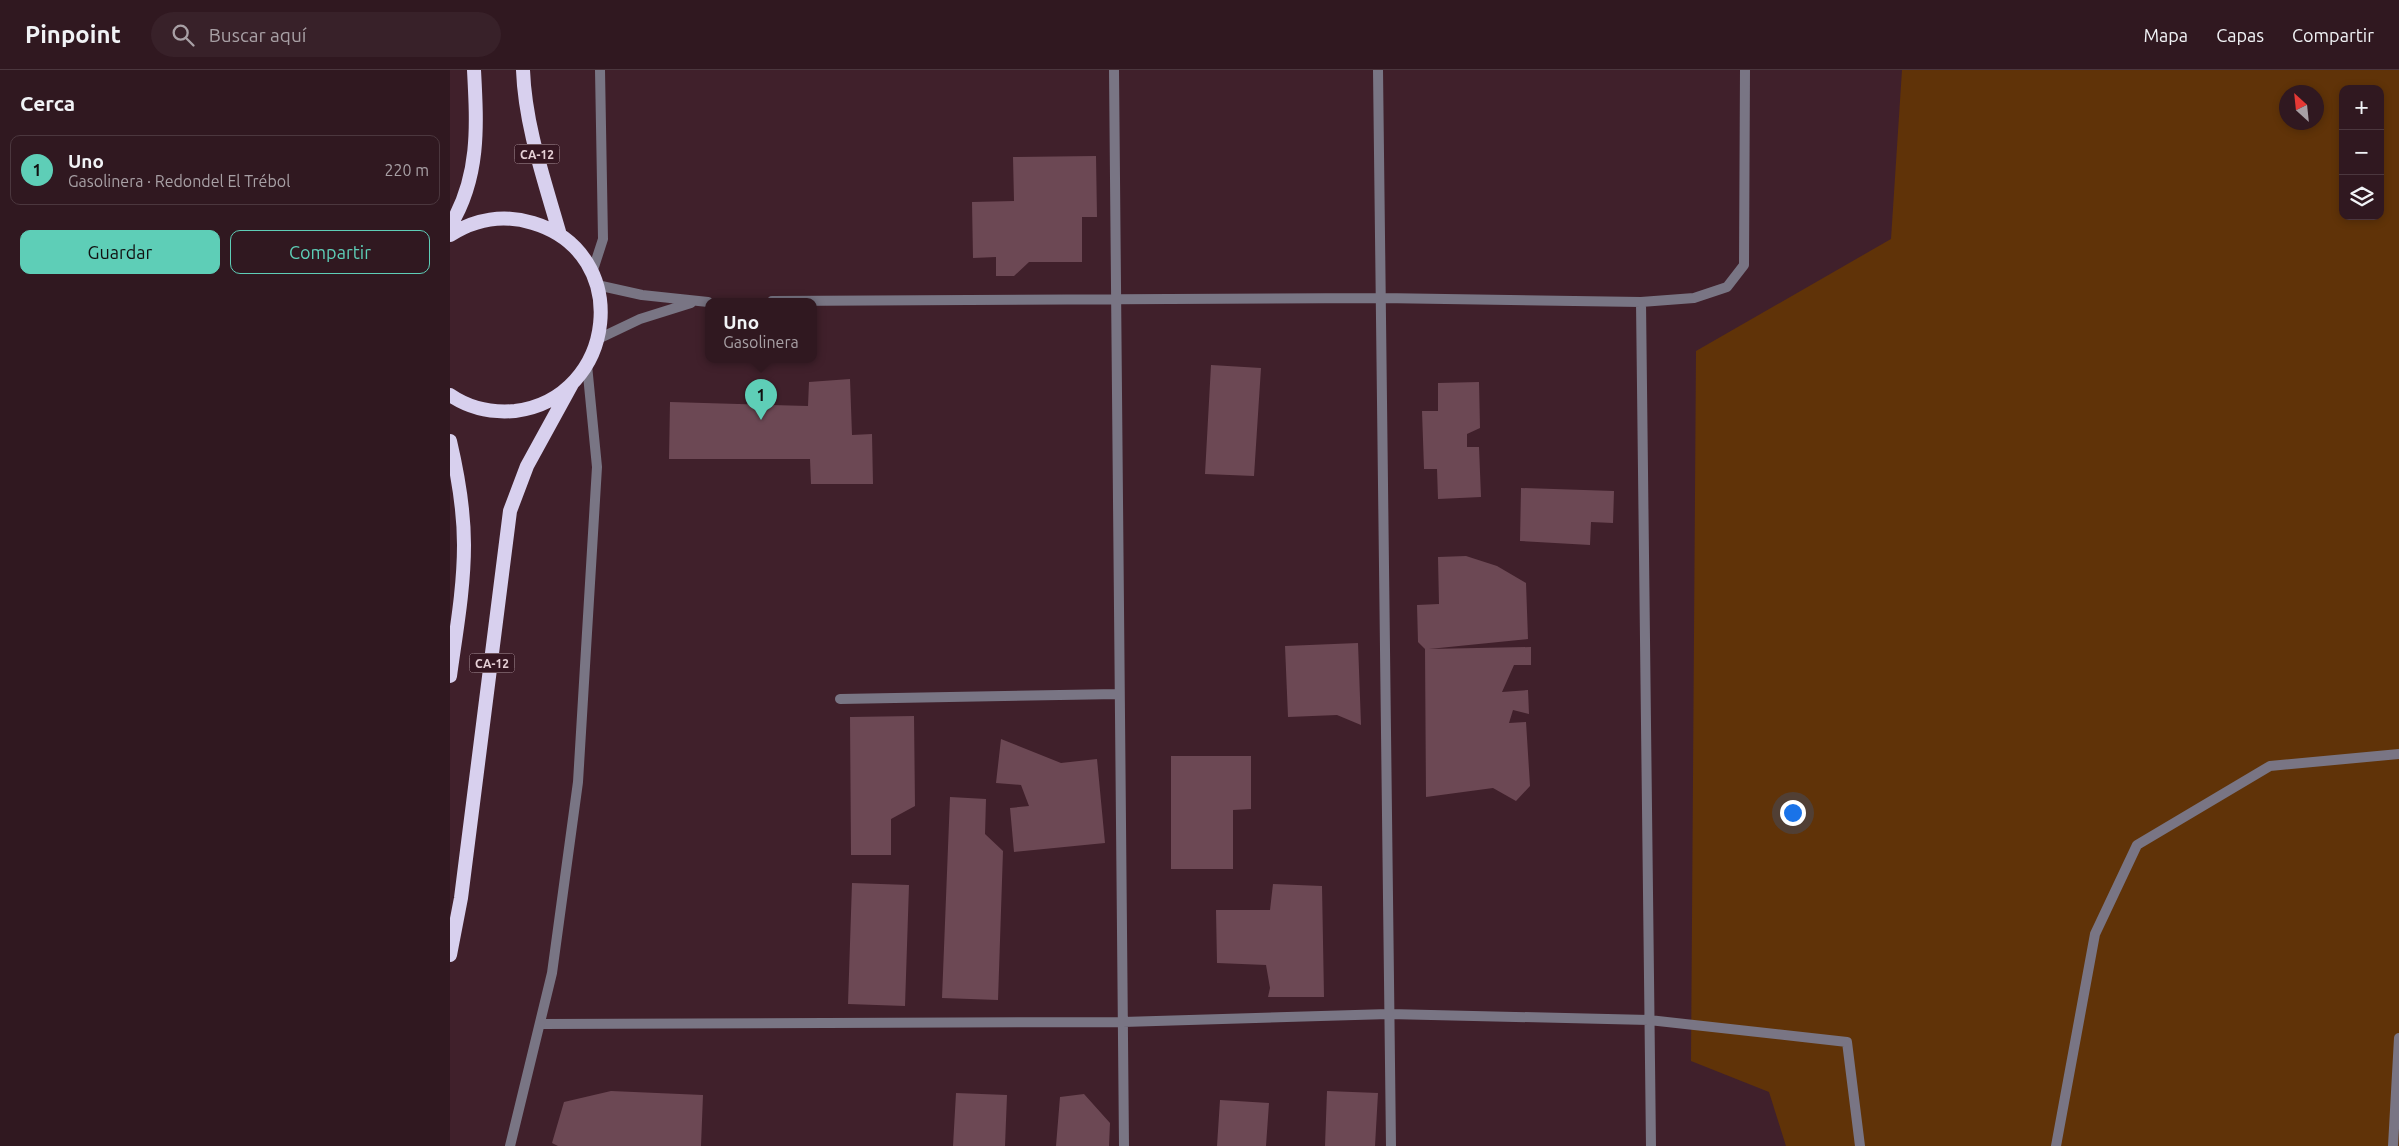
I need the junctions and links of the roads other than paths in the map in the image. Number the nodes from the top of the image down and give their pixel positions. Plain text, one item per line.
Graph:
1 (474, 70) edge
2 (523, 70) edge
3 (600, 70) edge
4 (1114, 70) edge
5 (1378, 70) edge
6 (1745, 70) edge
7 (450, 226) edge
8 (450, 235) edge
9 (560, 235) junction
10 (594, 279) junction
11 (1381, 298) junction
12 (1115, 299) junction
13 (817, 301) edge
14 (694, 302) junction
15 (705, 302) edge
16 (1641, 302) junction
17 (598, 339) junction
18 (588, 365) junction
19 (572, 384) junction
20 (450, 395) edge
21 (450, 441) edge
22 (450, 676) edge
23 (1118, 694) junction
24 (840, 699) dead end
25 (2399, 754) edge
26 (450, 955) edge
27 (1389, 1014) junction
28 (1649, 1020) junction
29 (1124, 1022) junction
30 (542, 1024) junction
31 (2399, 1038) edge
32 (510, 1146) edge
33 (1124, 1146) edge
34 (1391, 1146) edge
35 (1650, 1146) edge
36 (1860, 1146) edge
37 (2056, 1146) edge
38 (2393, 1146) edge

1 - 7 highway
2 - 9 highway, CA-12
3 - 10 street
4 - 12 street
5 - 11 street
6 - 16 street
8 - 9 highway, CA-12
9 - 10 highway, CA-12
10 - 14 street
10 - 17 highway, CA-12
11 - 12 street
11 - 16 street
11 - 27 street
12 - 13 street
12 - 23 street
14 - 15 street
14 - 17 street
16 - 28 street
17 - 18 highway, CA-12
18 - 19 highway, CA-12
18 - 30 street
19 - 20 highway, CA-12
19 - 26 highway, CA-12
21 - 22 highway, CA-12
23 - 24 street
23 - 29 street
25 - 37 street
27 - 28 street
27 - 29 street
27 - 34 street
28 - 35 street
28 - 36 street
29 - 30 street
29 - 33 street
30 - 32 street
31 - 38 street

